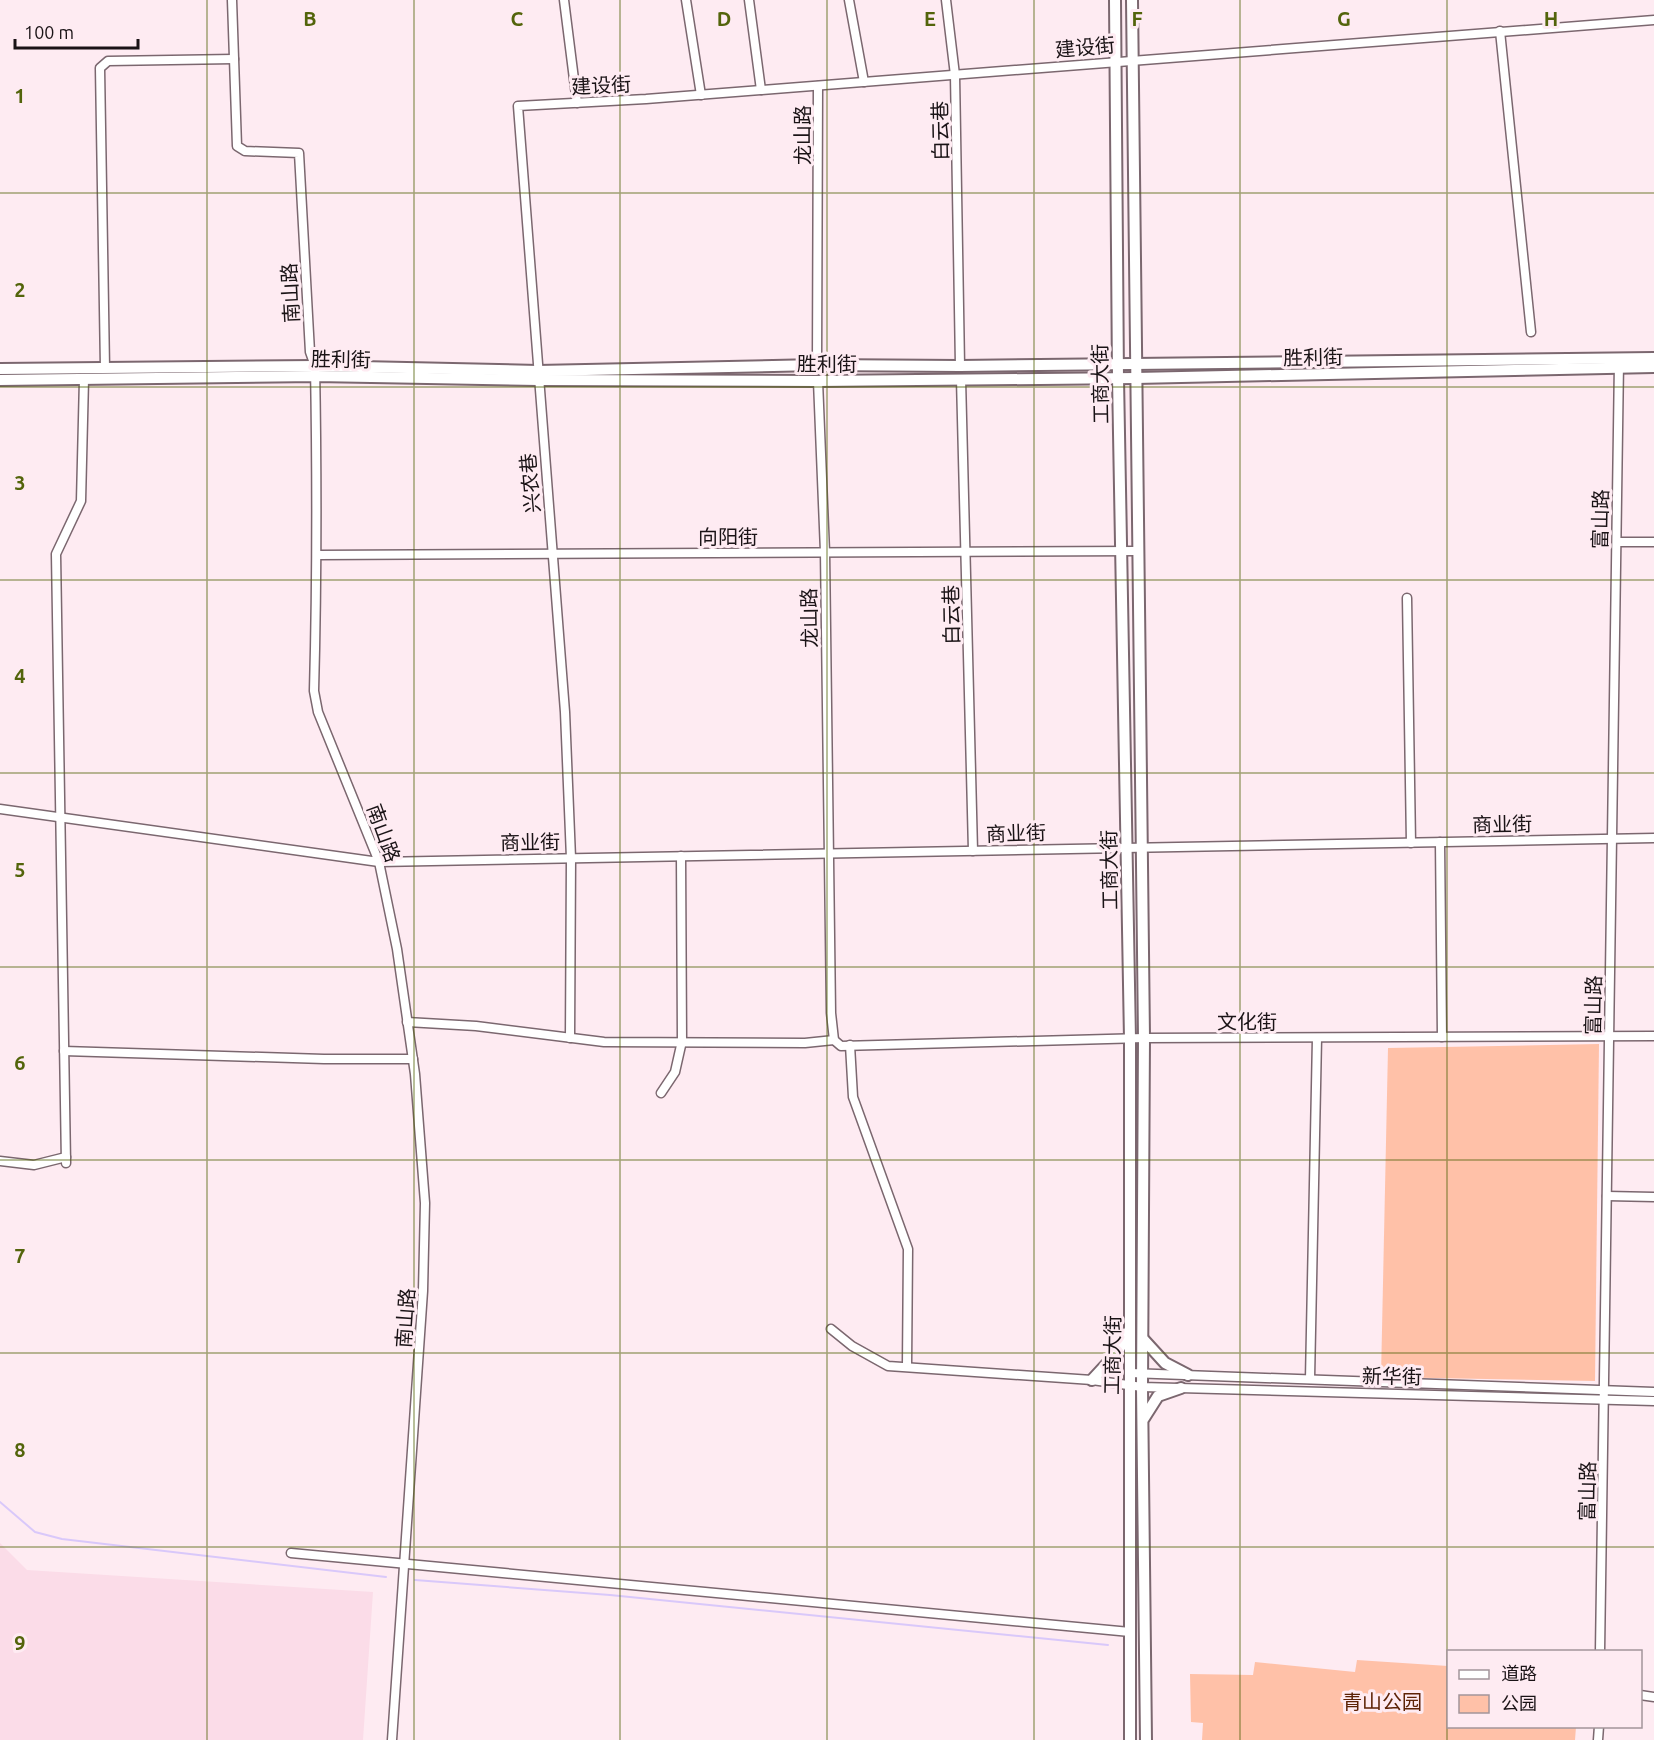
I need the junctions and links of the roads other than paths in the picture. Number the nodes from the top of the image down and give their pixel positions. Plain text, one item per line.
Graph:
1 (232, 0) edge
2 (564, 0) edge
3 (686, 0) edge
4 (749, 0) edge
5 (849, 0) edge
6 (946, 0) edge
7 (1115, 0) edge
8 (1132, 0) edge
9 (1654, 20) edge
10 (1500, 31) junction
11 (234, 59) junction
12 (1133, 59) junction
13 (1116, 60) junction
14 (955, 75) junction
15 (864, 82) junction
16 (818, 86) junction
17 (761, 90) junction
18 (701, 95) junction
19 (577, 103) junction
20 (518, 106) joint
21 (1531, 332) dead end
22 (1654, 358) edge
23 (1619, 363) junction
24 (1118, 364) junction
25 (817, 365) junction
26 (1137, 365) junction
27 (960, 366) junction
28 (1654, 367) edge
29 (105, 368) junction
30 (0, 369) edge
31 (315, 371) junction
32 (538, 376) junction
33 (1118, 378) junction
34 (1136, 378) junction
35 (84, 379) junction
36 (961, 379) junction
37 (0, 380) edge
38 (819, 381) junction
39 (1617, 542) junction
40 (1654, 542) edge
41 (1121, 549) junction
42 (966, 551) junction
43 (1139, 551) junction
44 (825, 552) junction
45 (553, 554) junction
46 (318, 555) junction
47 (1407, 598) dead end
48 (0, 809) edge
49 (1654, 838) edge
50 (1612, 839) junction
51 (1440, 842) junction
52 (1412, 843) junction
53 (1126, 846) junction
54 (1142, 846) junction
55 (973, 851) junction
56 (830, 854) junction
57 (681, 856) junction
58 (571, 858) junction
59 (378, 862) junction
60 (408, 1022) junction
61 (1609, 1036) junction
62 (1654, 1036) edge
63 (1442, 1037) junction
64 (570, 1038) junction
65 (1144, 1038) junction
66 (1317, 1038) junction
67 (1130, 1039) junction
68 (682, 1041) junction
69 (842, 1044) junction
70 (64, 1051) junction
71 (413, 1059) junction
72 (662, 1093) dead end
73 (0, 1161) edge
74 (1607, 1196) junction
75 (1654, 1197) edge
76 (1132, 1323) junction
77 (831, 1329) dead end
78 (1144, 1340) junction
79 (907, 1366) junction
80 (1130, 1373) junction
81 (1142, 1373) junction
82 (1188, 1375) junction
83 (1310, 1379) junction
84 (1092, 1380) junction
85 (1129, 1385) junction
86 (1142, 1387) junction
87 (1181, 1388) junction
88 (1654, 1392) edge
89 (1606, 1394) junction
90 (1654, 1401) edge
91 (1142, 1424) junction
92 (291, 1553) dead end
93 (403, 1564) junction
94 (1130, 1632) junction
95 (1600, 1650) edge
96 (392, 1740) edge
97 (1130, 1740) edge
98 (1146, 1740) edge

1 - 11 street, 南山路
2 - 19 street
3 - 18 street
4 - 17 street
5 - 15 street
6 - 14 street, 白云巷
7 - 13 main road, 工商大街
8 - 12 main road, 工商大街
9 - 10 street, 建设街
10 - 12 street, 建设街
10 - 21 street
11 - 29 street
11 - 31 street, 南山路
12 - 13 street, 建设街
12 - 26 main road, 工商大街
13 - 14 street, 建设街
13 - 24 main road, 工商大街
14 - 15 street, 建设街
14 - 27 street, 白云巷
15 - 16 street, 建设街
16 - 17 street, 建设街
16 - 25 street, 龙山路
17 - 18 street, 建设街
18 - 19 street, 建设街
19 - 20 street, 建设街
20 - 32 street, 兴农巷
22 - 23 main road, 胜利街
23 - 26 main road, 胜利街
23 - 28 main road, 胜利街
23 - 34 main road, 胜利街
23 - 39 street, 富山路
24 - 26 main road, 胜利街
24 - 27 main road, 胜利街
24 - 33 main road, 工商大街
25 - 27 main road, 胜利街
25 - 32 main road, 胜利街
26 - 34 main road, 工商大街
29 - 30 main road, 胜利街
29 - 31 main road, 胜利街
31 - 32 main road, 胜利街
31 - 35 main road, 胜利街
31 - 46 street, 南山路
32 - 38 main road, 胜利街
32 - 45 street, 兴农巷
33 - 34 main road, 胜利街
33 - 36 main road, 胜利街
33 - 41 main road, 工商大街
34 - 43 main road, 工商大街
35 - 37 main road, 胜利街
35 - 70 street
36 - 38 main road, 胜利街
36 - 42 street, 白云巷
38 - 44 street, 龙山路
39 - 40 street
39 - 50 street, 富山路
41 - 42 street, 向阳街
41 - 43 street, 向阳街
41 - 53 main road, 工商大街
42 - 44 street, 向阳街
42 - 55 street, 白云巷
43 - 54 main road, 工商大街
44 - 45 street, 向阳街
44 - 56 street, 龙山路
45 - 46 street, 向阳街
45 - 58 street, 兴农巷
46 - 59 street, 南山路
47 - 52 street
48 - 59 street, 商业街
49 - 50 street, 商业街
50 - 51 street, 商业街
50 - 61 street, 富山路
51 - 52 street, 商业街
51 - 63 street
52 - 54 street, 商业街
53 - 54 street, 商业街
53 - 55 street, 商业街
53 - 67 main road, 工商大街
54 - 65 main road, 工商大街
55 - 56 street, 商业街
56 - 57 street, 商业街
56 - 69 street, 龙山路
57 - 58 street, 商业街
57 - 68 street
58 - 59 street, 商业街
58 - 64 street, 兴农巷
59 - 60 street, 南山路
60 - 64 street, 文化街
60 - 71 street, 南山路
61 - 62 street, 文化街
61 - 63 street, 文化街
61 - 74 street, 富山路
63 - 66 street, 文化街
64 - 68 street, 文化街
65 - 66 street, 文化街
65 - 67 street, 文化街
65 - 78 main road, 工商大街
66 - 83 street
67 - 69 street, 文化街
67 - 76 main road, 工商大街
68 - 69 street, 文化街
68 - 72 street
69 - 79 street, 龙山路
70 - 71 street
70 - 73 street
71 - 93 street, 南山路
74 - 75 street
74 - 89 street, 富山路
76 - 80 main road, 工商大街
76 - 84 main road
77 - 79 street, 新华街
78 - 81 main road, 工商大街
78 - 82 main road
79 - 84 street, 新华街
80 - 81 street, 新华街
80 - 85 main road, 工商大街
81 - 82 street, 新华街
81 - 86 main road, 工商大街
82 - 83 street, 新华街
83 - 89 street, 新华街
84 - 85 street, 新华街
85 - 86 street, 新华街
85 - 94 main road, 工商大街
86 - 87 street, 新华街
86 - 91 main road, 工商大街
87 - 89 street, 新华街
87 - 91 main road
88 - 89 street, 新华街
89 - 90 street, 新华街
89 - 95 street, 富山路
91 - 98 main road, 工商大街
92 - 93 street
93 - 94 street
93 - 96 street, 南山路
94 - 97 main road, 工商大街

